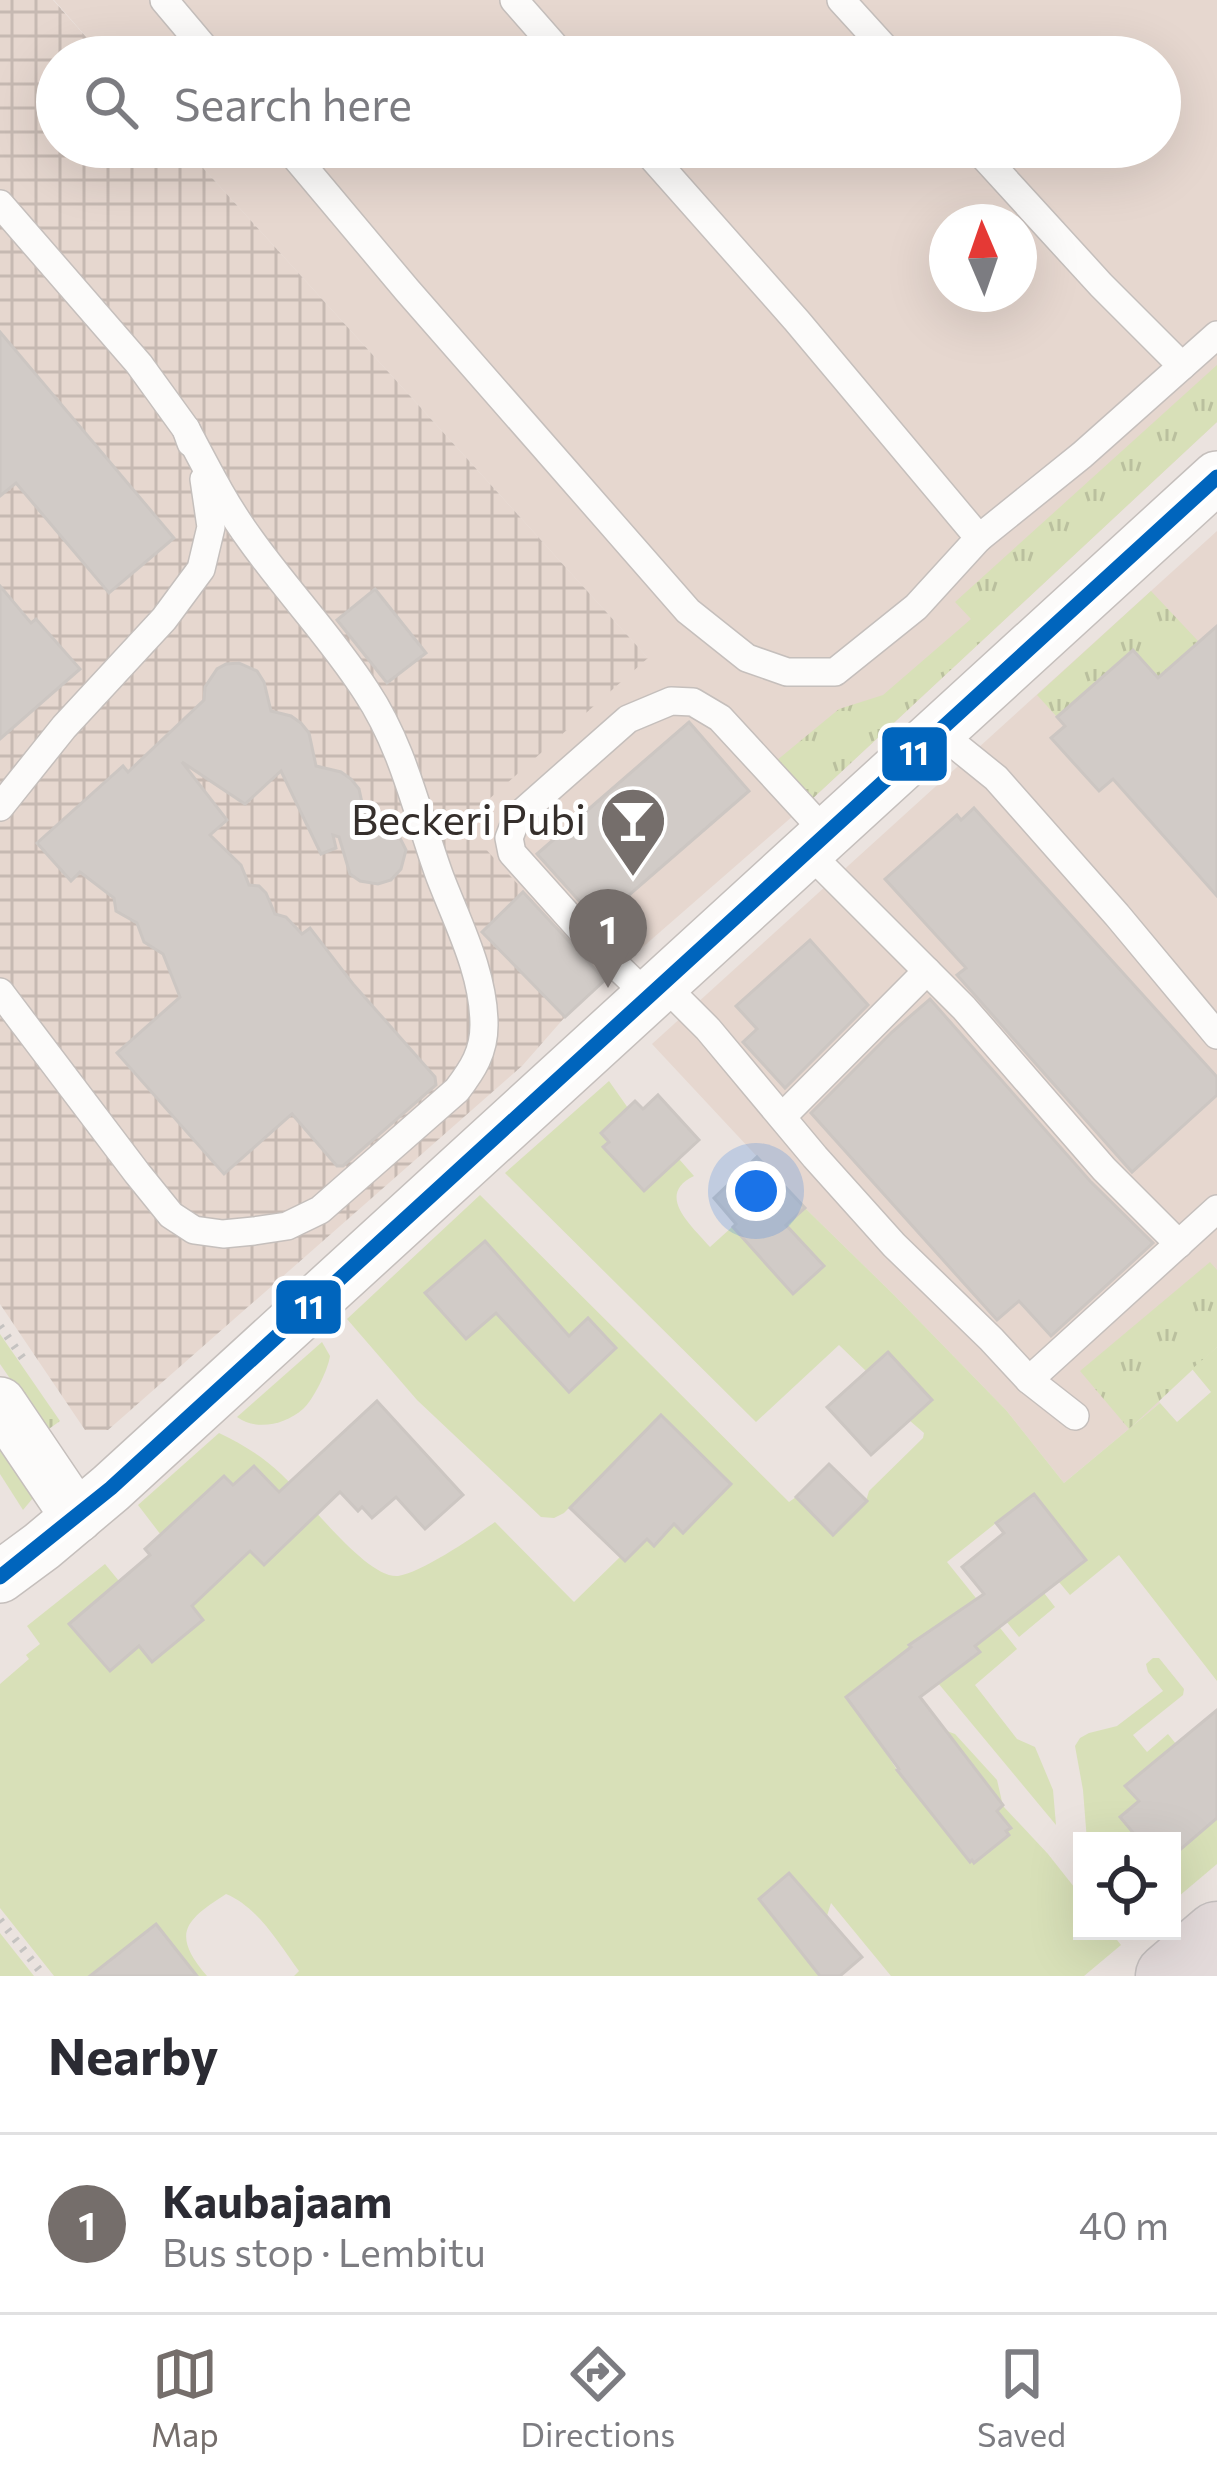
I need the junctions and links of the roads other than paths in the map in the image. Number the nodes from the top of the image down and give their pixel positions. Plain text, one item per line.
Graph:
1 (164, 0) edge
2 (514, 0) edge
3 (841, 0) edge
4 (194, 36) edge
5 (546, 36) edge
6 (874, 36) edge
7 (305, 168) edge
8 (662, 168) edge
9 (994, 168) edge
10 (0, 204) edge
11 (1217, 335) edge
12 (1182, 366) junction
13 (186, 429) junction
14 (1217, 477) edge
15 (980, 538) junction
16 (939, 732) junction
17 (0, 808) edge
18 (817, 843) junction
19 (927, 971) junction
20 (656, 991) junction
21 (0, 992) edge
22 (1217, 1035) edge
23 (782, 1117) junction
24 (1217, 1209) edge
25 (1179, 1244) junction
26 (1029, 1380) junction
27 (0, 1403) edge
28 (1075, 1416) dead end
29 (77, 1517) junction
30 (0, 1576) edge
31 (1217, 1935) edge
32 (1168, 1976) edge

1 - 4 lane
2 - 5 lane
3 - 6 lane
7 - 15 lane
8 - 15 lane
9 - 12 lane
10 - 13 lane
11 - 12 lane
12 - 15 lane
13 - 17 lane
13 - 21 lane
14 - 16 street
16 - 18 street
16 - 22 lane
18 - 19 lane
18 - 20 street
18 - 20 lane
19 - 23 lane
19 - 25 lane
20 - 23 lane
20 - 29 street
23 - 26 lane
24 - 25 lane
25 - 26 lane
26 - 28 lane
27 - 29 street
29 - 30 street
31 - 32 highway

